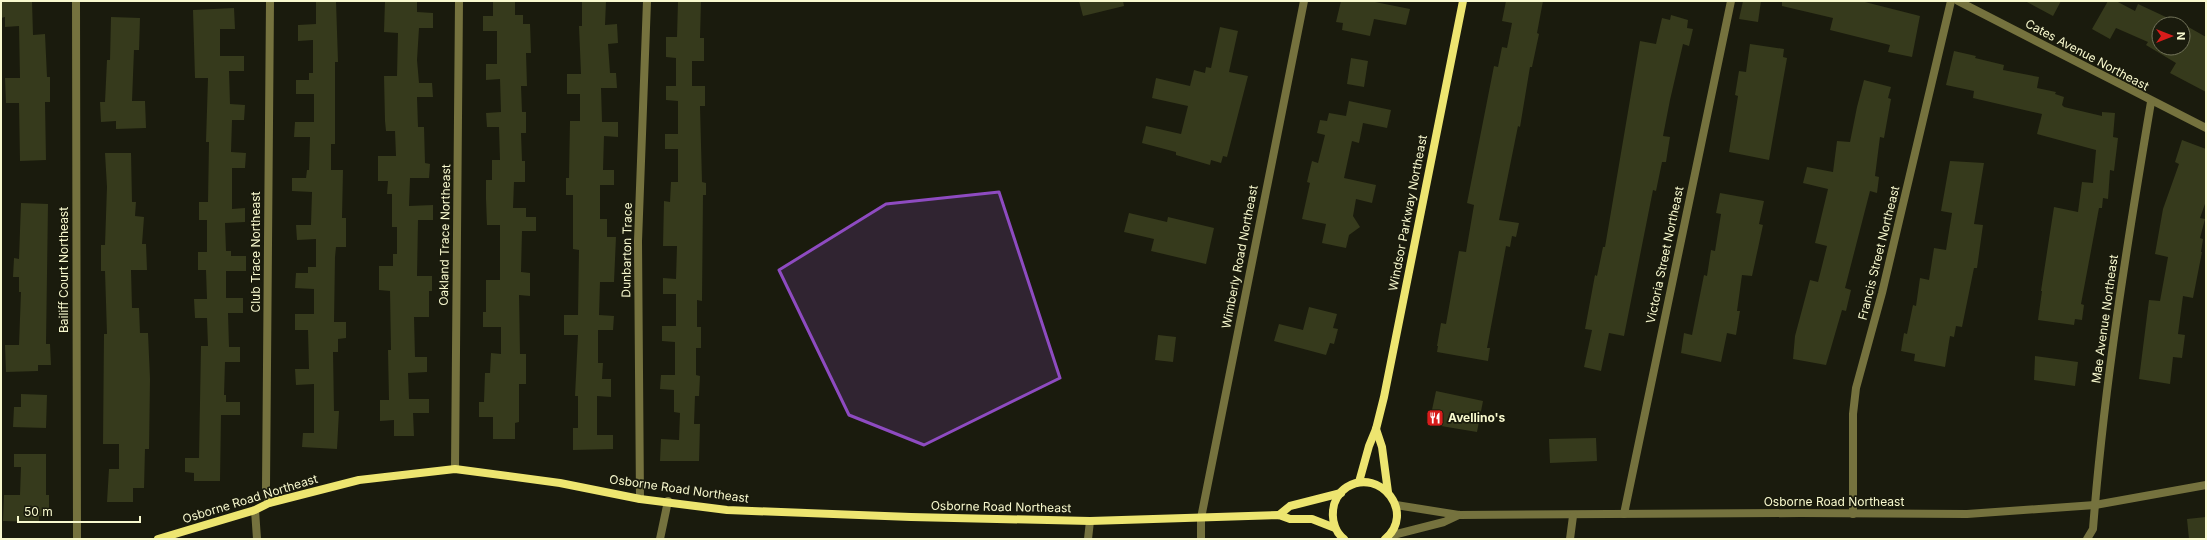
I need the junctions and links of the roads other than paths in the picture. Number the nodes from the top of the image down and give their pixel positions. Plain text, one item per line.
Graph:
1 (76, 1) edge
2 (270, 1) edge
3 (459, 1) edge
4 (647, 1) edge
5 (1304, 1) edge
6 (1462, 1) edge
7 (1731, 1) edge
8 (1951, 1) edge
9 (1958, 1) edge
10 (2151, 102) junction
11 (2206, 128) edge
12 (1376, 429) junction
13 (455, 469) junction
14 (1359, 482) junction
15 (2206, 485) edge
16 (1341, 492) junction
17 (1388, 492) junction
18 (640, 499) junction
19 (668, 501) junction
20 (268, 503) junction
21 (1396, 505) junction
22 (2095, 505) junction
23 (255, 510) junction
24 (1624, 514) junction
25 (1853, 514) junction
26 (1279, 515) junction
27 (1459, 515) junction
28 (1573, 516) junction
29 (1201, 518) junction
30 (1090, 520) junction
31 (1335, 528) junction
32 (1387, 538) edge
33 (77, 539) edge
34 (158, 539) edge
35 (257, 539) edge
36 (660, 539) edge
37 (1088, 539) edge
38 (1201, 539) edge
39 (1344, 539) edge
40 (1570, 539) edge
41 (2086, 539) edge

1 - 33 street, Bailiff Court Northeast
2 - 20 street, Club Trace Northeast
3 - 13 street, Oakland Trace Northeast
4 - 18 street, Dunbarton Trace
5 - 29 street, Wimberly Road Northeast
6 - 12 street, Windsor Parkway Northeast
7 - 24 street, Victoria Street Northeast
8 - 25 street, Francis Street Northeast
9 - 10 street, Cates Avenue Northeast
10 - 11 street, Cates Avenue Northeast
10 - 22 street, Mae Avenue Northeast
12 - 14 street, Windsor Parkway Northeast
12 - 17 street, Windsor Parkway Northeast
13 - 18 street, Osborne Road Northeast
13 - 20 street, Osborne Road Northeast
14 - 16 street
14 - 17 street
15 - 22 street, Osborne Road Northeast
16 - 26 street
16 - 31 street
17 - 21 street
18 - 19 street, Osborne Road Northeast
19 - 30 street, Osborne Road Northeast
19 - 36 street
20 - 23 street, Osborne Road Northeast
21 - 27 street, Osborne Road Northeast
21 - 32 street
22 - 25 street, Osborne Road Northeast
22 - 41 street, Mae Avenue Northeast
23 - 34 street, Osborne Road Northeast
23 - 35 street
24 - 25 street, Osborne Road Northeast
24 - 28 street, Osborne Road Northeast
26 - 29 street, Osborne Road Northeast
26 - 31 street, Osborne Road Northeast
27 - 28 street, Osborne Road Northeast
27 - 32 street, Osborne Road Northeast
28 - 40 street
29 - 30 street, Osborne Road Northeast
29 - 38 street, Wimberly Road Northeast
30 - 37 street
31 - 39 street

